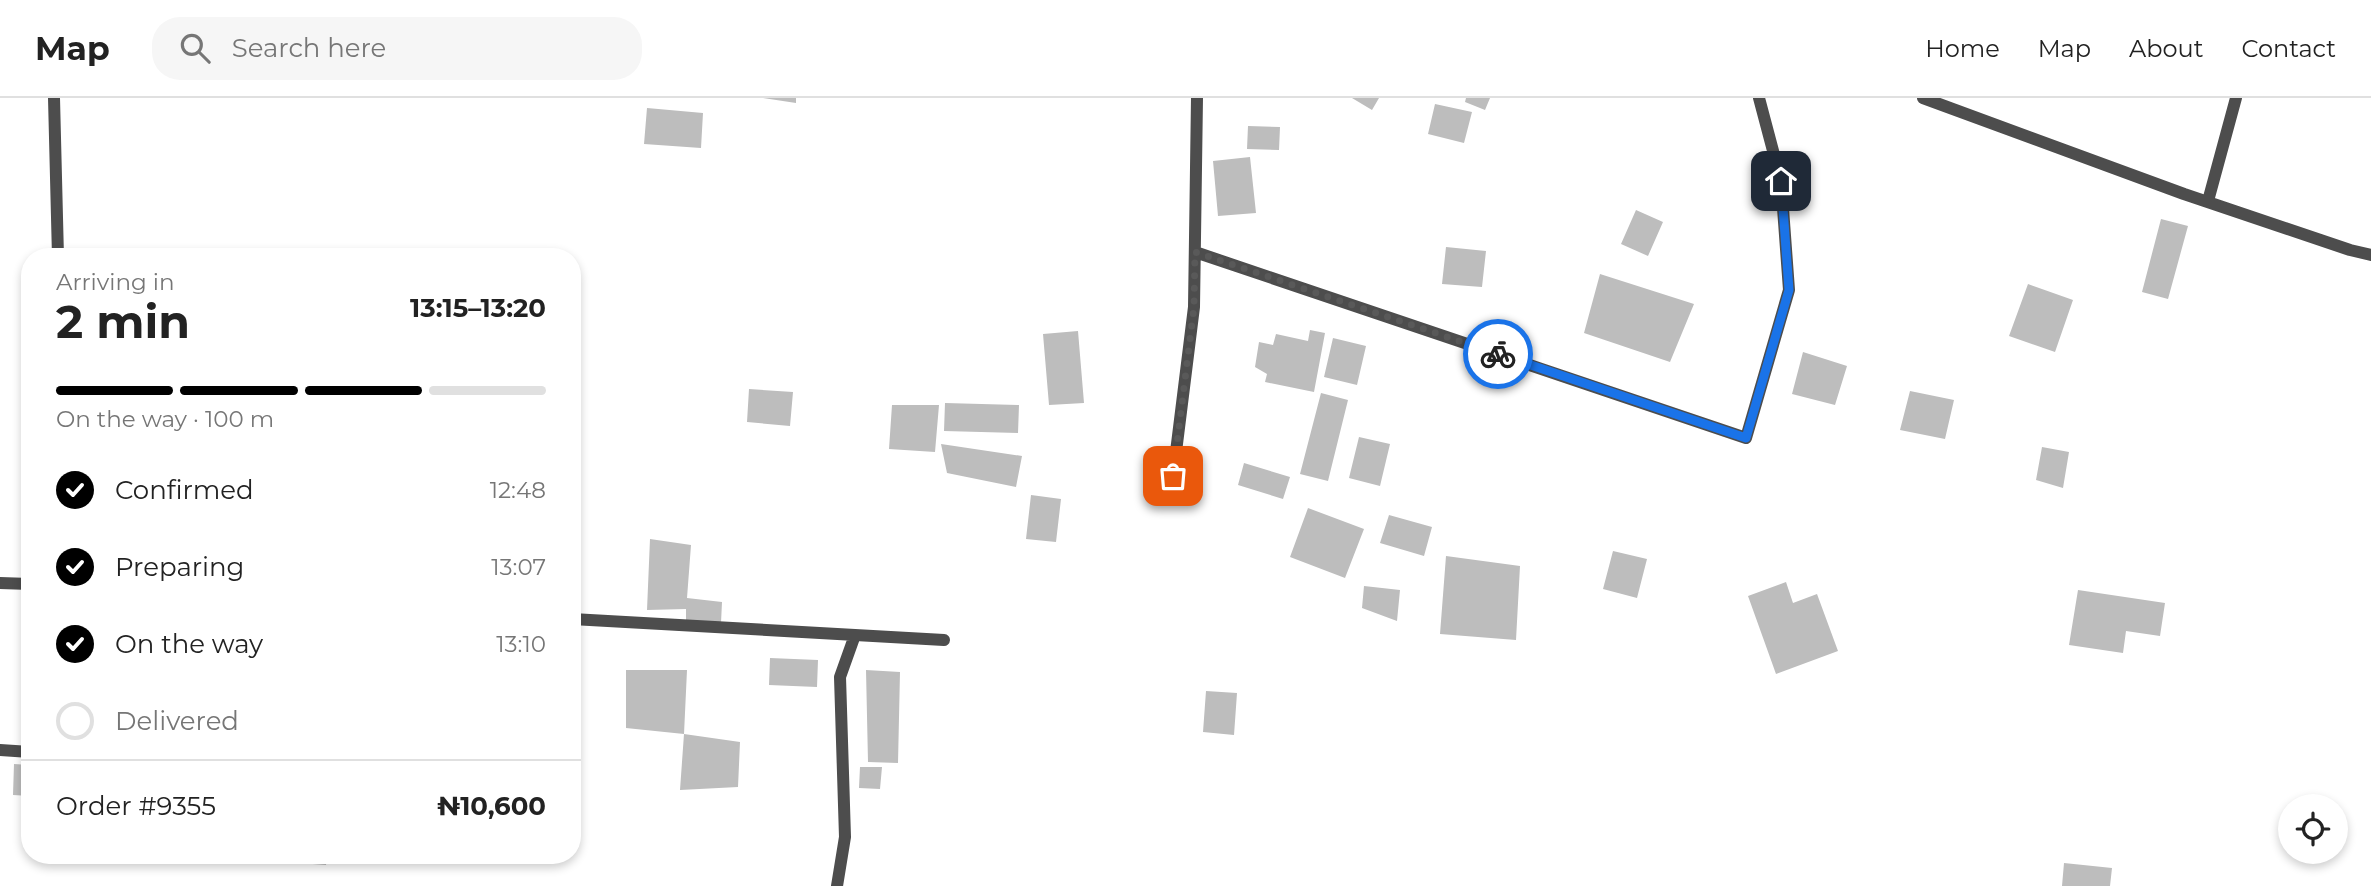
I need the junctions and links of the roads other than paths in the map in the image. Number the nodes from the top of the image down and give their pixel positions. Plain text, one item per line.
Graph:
1 (54, 98) edge
2 (1197, 98) edge
3 (1759, 98) edge
4 (1923, 98) edge
5 (2236, 98) edge
6 (2208, 201) junction
7 (58, 248) edge
8 (1195, 252) junction
9 (2371, 255) edge
10 (1173, 476) dead end
11 (0, 583) edge
12 (21, 584) edge
13 (581, 620) edge
14 (855, 635) junction
15 (944, 640) dead end
16 (0, 750) edge
17 (21, 751) edge
18 (837, 886) edge

1 - 7 street
2 - 8 street
3 - 8 street
4 - 6 street
5 - 6 street
6 - 9 street
8 - 10 street
11 - 12 street
13 - 14 street
14 - 15 street
14 - 18 street
16 - 17 street

